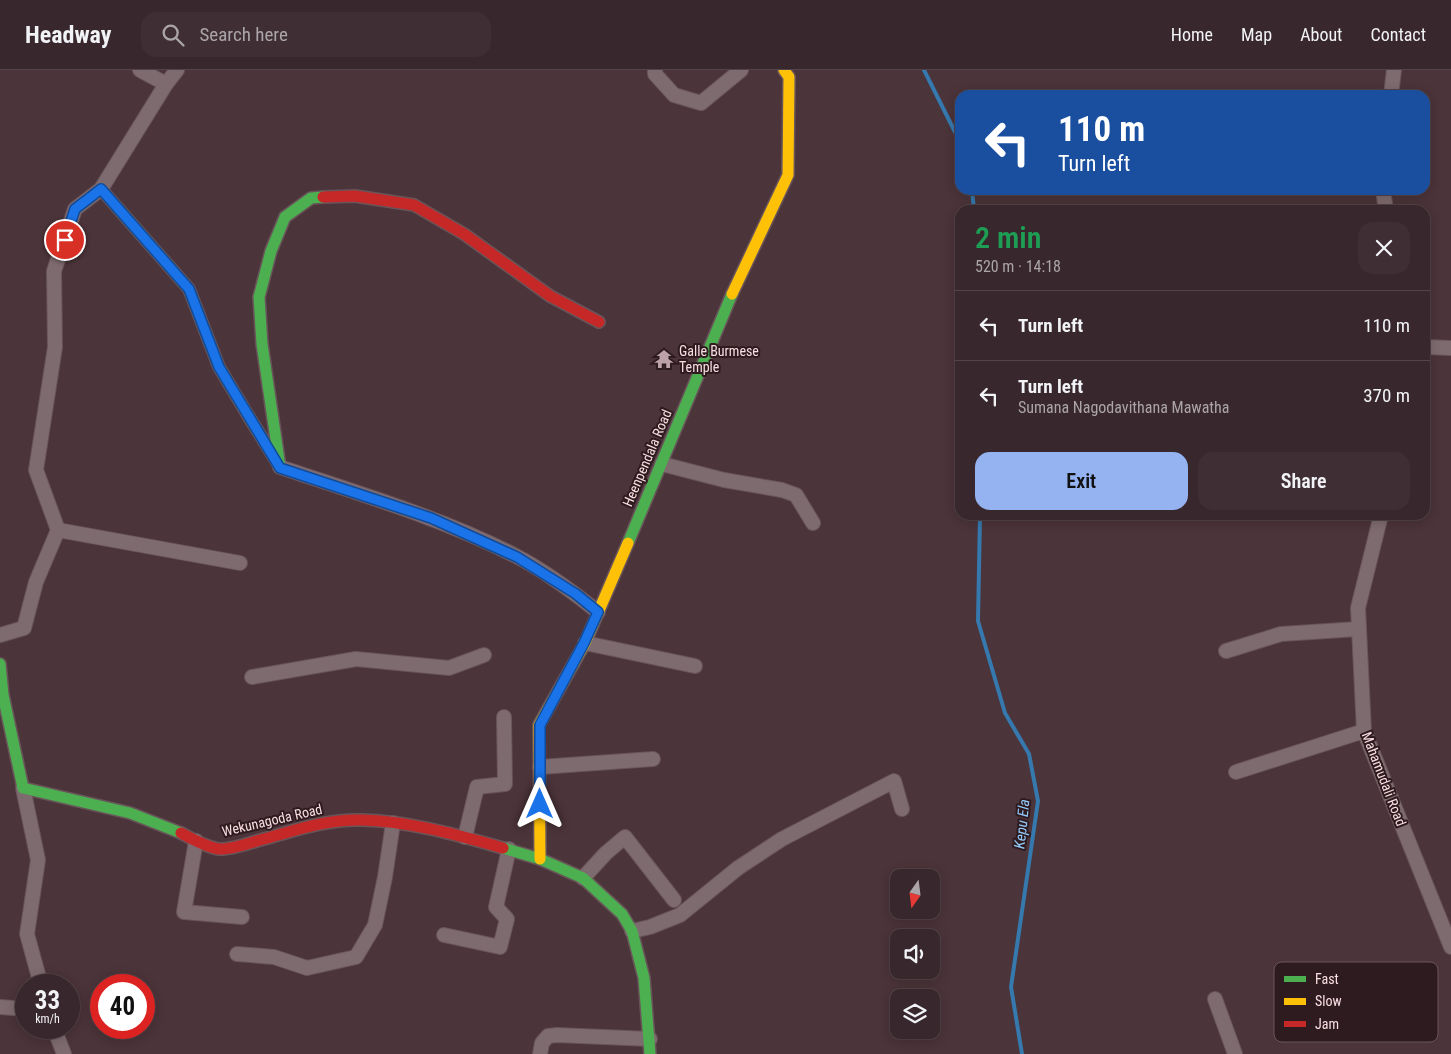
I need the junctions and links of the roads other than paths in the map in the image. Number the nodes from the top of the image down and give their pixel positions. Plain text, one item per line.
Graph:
1 (140, 70) edge
2 (178, 70) edge
3 (655, 70) edge
4 (741, 70) edge
5 (784, 70) edge
6 (1394, 70) edge
7 (166, 84) junction
8 (1392, 90) edge
9 (101, 189) junction
10 (600, 322) dead end
11 (1430, 348) edge
12 (1451, 348) edge
13 (662, 464) junction
14 (280, 468) junction
15 (1380, 520) edge
16 (813, 523) dead end
17 (58, 530) junction
18 (240, 563) dead end
19 (598, 612) junction
20 (1358, 629) junction
21 (0, 635) edge
22 (584, 643) junction
23 (1226, 651) dead end
24 (484, 655) dead end
25 (0, 664) edge
26 (696, 666) dead end
27 (252, 677) dead end
28 (504, 717) dead end
29 (1364, 731) junction
30 (653, 759) dead end
31 (540, 767) junction
32 (1236, 772) dead end
33 (23, 788) junction
34 (902, 809) dead end
35 (393, 823) junction
36 (465, 837) junction
37 (196, 841) junction
38 (509, 849) junction
39 (540, 859) junction
40 (583, 878) junction
41 (674, 900) dead end
42 (242, 917) dead end
43 (632, 931) junction
44 (444, 935) dead end
45 (1451, 946) edge
46 (237, 954) dead end
47 (38, 974) edge
48 (1215, 999) dead end
49 (0, 1007) edge
50 (15, 1009) edge
51 (650, 1038) junction
52 (58, 1039) edge
53 (64, 1054) edge
54 (540, 1054) edge
55 (650, 1054) edge
56 (1234, 1054) edge

1 - 7 street
2 - 7 street
3 - 4 street
5 - 13 street, Heenpendala Road
6 - 8 street
7 - 9 street
9 - 14 street
9 - 17 street
10 - 14 street
11 - 12 street
13 - 16 street
13 - 19 street, Heenpendala Road
14 - 19 street
15 - 20 street, Mahamudali Road
17 - 18 street
17 - 21 street
19 - 22 street, Heenpendala Road
20 - 23 street
20 - 29 street, Mahamudali Road
22 - 26 street
22 - 31 street, Heenpendala Road
24 - 27 street
25 - 33 street
28 - 36 street
29 - 32 street
29 - 45 street, Mahamudali Road
30 - 31 street
31 - 39 street, Heenpendala Road
33 - 37 street, Wekunagoda Road
33 - 47 street
34 - 43 street
35 - 36 street, Wekunagoda Road
35 - 37 street, Wekunagoda Road
35 - 46 street
36 - 38 street, Wekunagoda Road
37 - 42 street
38 - 39 street, Wekunagoda Road
38 - 44 street
39 - 40 street, Wekunagoda Road
40 - 41 street
40 - 43 street, Wekunagoda Road
43 - 51 street, Wekunagoda Road
48 - 56 street
49 - 50 street
51 - 54 street
51 - 55 street, Wekunagoda Road
52 - 53 street

